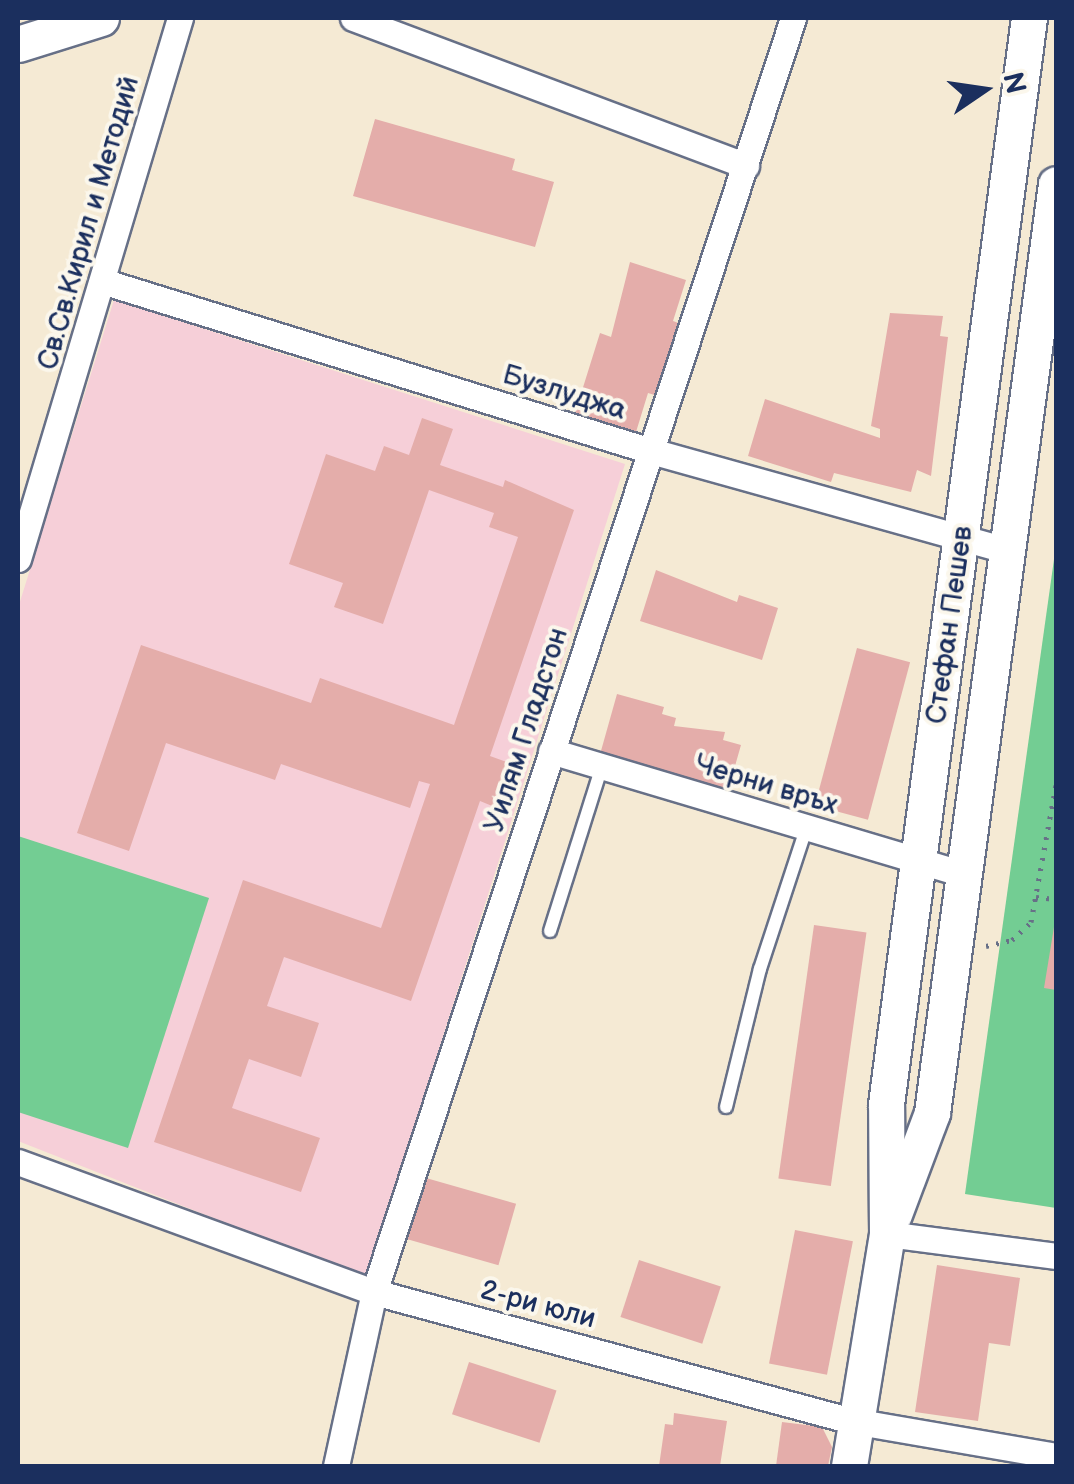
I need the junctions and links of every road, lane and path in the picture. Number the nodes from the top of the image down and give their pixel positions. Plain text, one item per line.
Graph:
1 (101, 18) edge
2 (180, 18) edge
3 (353, 18) edge
4 (794, 18) edge
5 (1028, 18) edge
6 (18, 44) edge
7 (746, 166) junction
8 (1056, 184) edge
9 (105, 282) junction
10 (651, 452) junction
11 (961, 538) junction
12 (1008, 551) junction
13 (18, 560) edge
14 (552, 751) junction
15 (602, 766) junction
16 (1056, 785) edge
17 (806, 829) junction
18 (918, 862) junction
19 (964, 874) junction
20 (1036, 896) junction
21 (1056, 899) edge
22 (550, 931) dead end
23 (954, 944) junction
24 (726, 1107) dead end
25 (18, 1162) edge
26 (887, 1234) junction
27 (1056, 1256) edge
28 (374, 1292) junction
29 (853, 1421) junction
30 (1056, 1456) edge
31 (336, 1466) edge
32 (849, 1466) edge

1 - 6 street
2 - 9 street, Св.Св.Кирил и Методий
3 - 7 street
4 - 7 street, Уилям Гладстон
5 - 11 street, Стефан Пешев
7 - 10 street, Уилям Гладстон
8 - 12 street, Стефан Пешев
9 - 10 street, Бузлуджа
9 - 13 street, Св.Св.Кирил и Методий
10 - 11 street, Бузлуджа
10 - 14 street, Уилям Гладстон
11 - 12 street, Бузлуджа
11 - 18 street, Стефан Пешев
12 - 19 street, Стефан Пешев
14 - 15 street, Черни връх
14 - 28 street, Уилям Гладстон
15 - 17 street, Черни връх
15 - 22 lane
16 - 20 path
17 - 18 street, Черни връх
17 - 24 lane
18 - 19 street, Черни връх
18 - 26 street, Стефан Пешев
19 - 23 street, Стефан Пешев
20 - 21 path
20 - 23 path
23 - 26 street, Стефан Пешев
25 - 28 street, 2-ри юли
26 - 27 street
26 - 29 street, Стефан Пешев
28 - 29 street, 2-ри юли
28 - 31 street, Уилям Гладстон
29 - 30 street, 2-ри юли
29 - 32 street, Стефан Пешев

